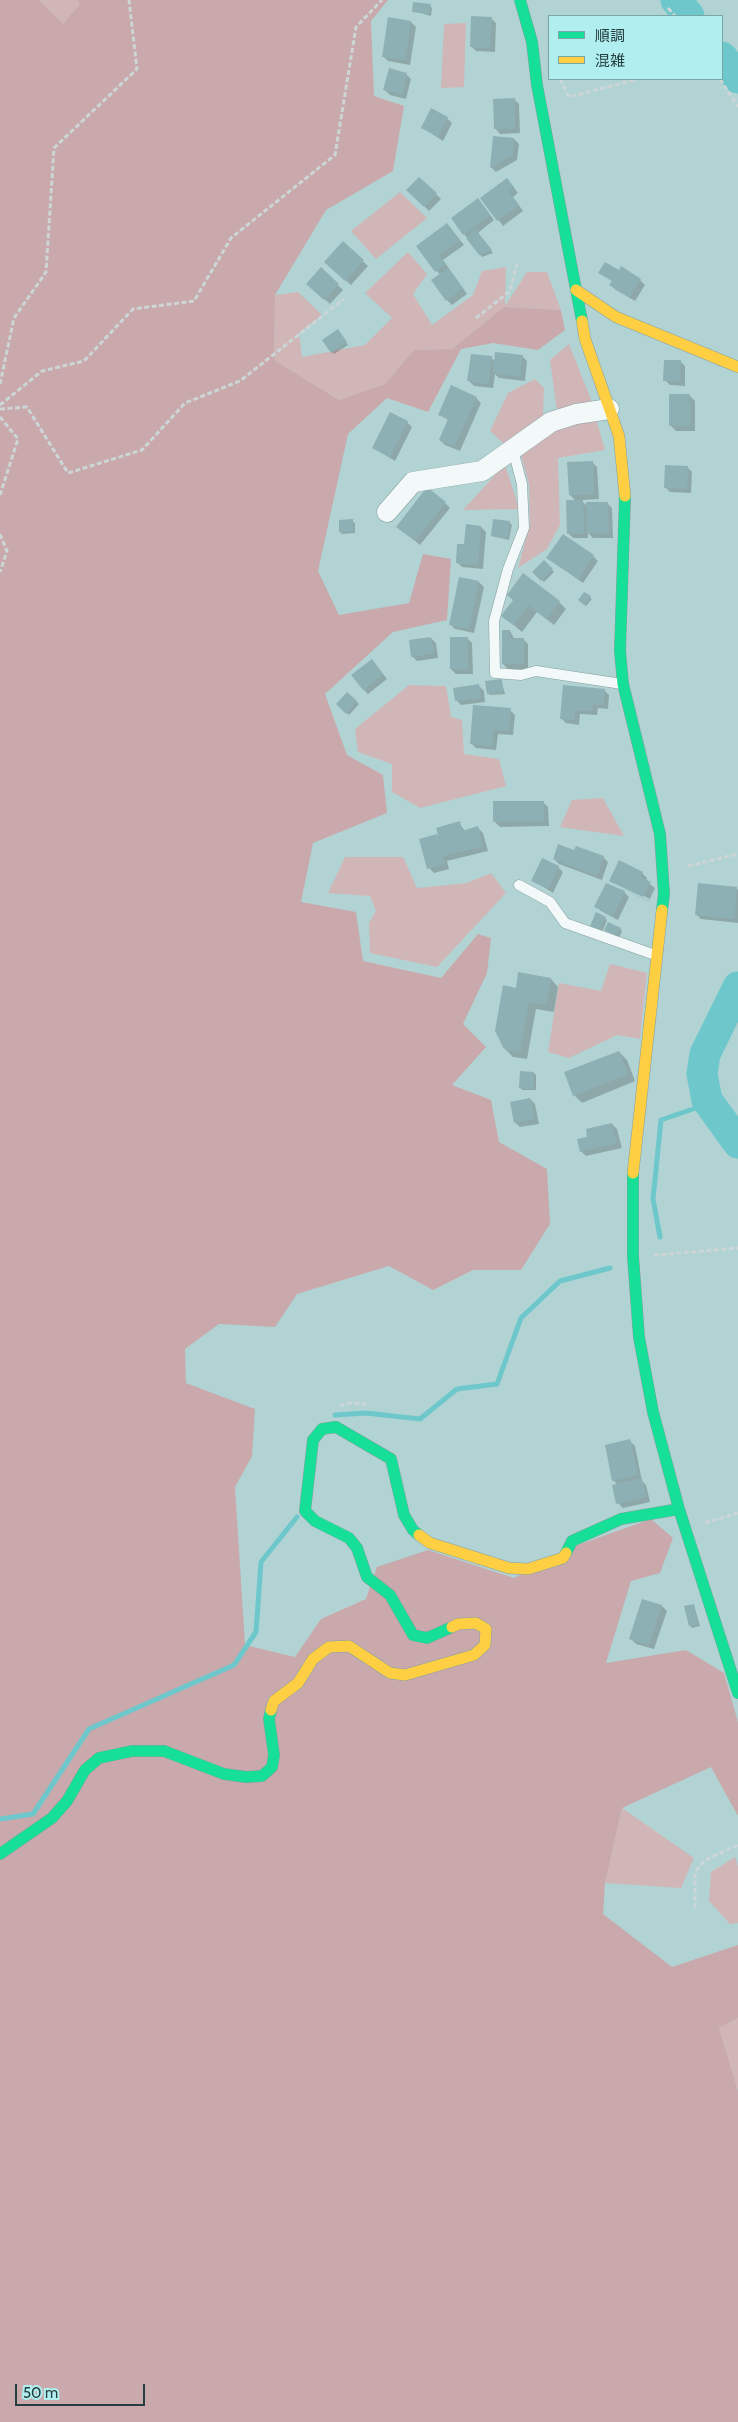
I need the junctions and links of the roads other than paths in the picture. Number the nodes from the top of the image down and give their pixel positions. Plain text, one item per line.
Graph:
1 (520, 0) edge
2 (576, 290) junction
3 (738, 367) edge
4 (609, 409) junction
5 (513, 450) junction
6 (387, 512) dead end
7 (623, 684) junction
8 (519, 885) dead end
9 (658, 956) junction
10 (679, 1508) junction
11 (738, 1694) edge
12 (0, 1854) edge

1 - 2 street
2 - 3 street
2 - 4 street
4 - 5 street
4 - 7 street
5 - 6 street
5 - 7 lane
7 - 9 street
8 - 9 lane
9 - 10 street
10 - 11 street
10 - 12 street

